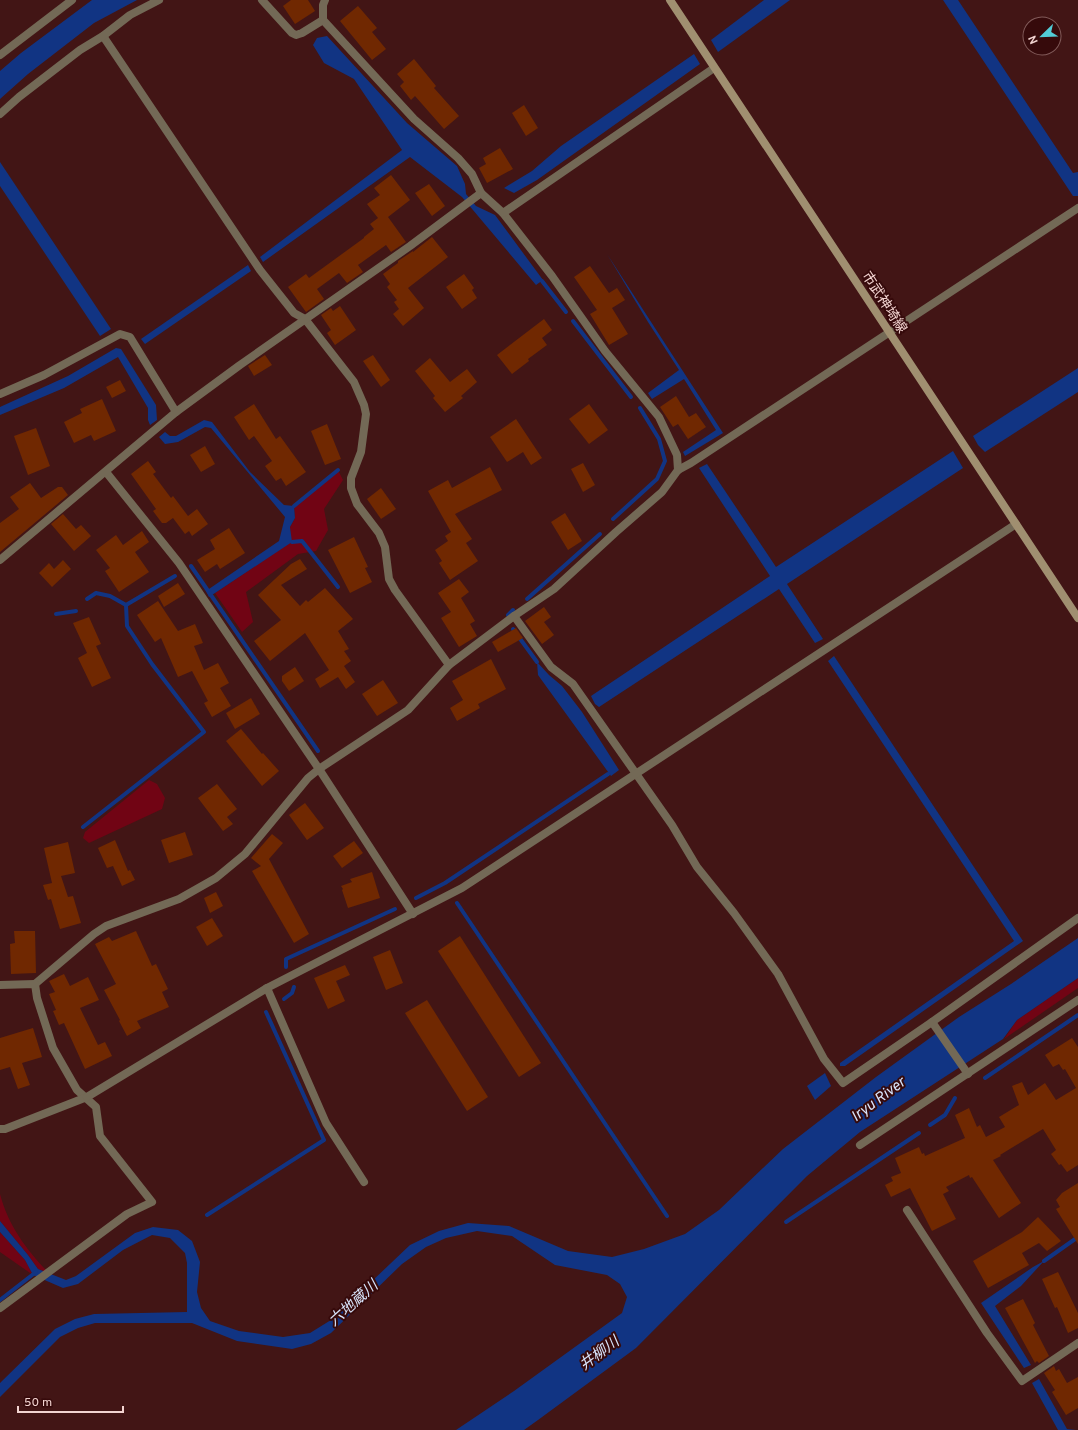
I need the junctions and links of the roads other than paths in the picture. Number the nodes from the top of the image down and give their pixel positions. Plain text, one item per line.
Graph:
1 (72, 0) edge
2 (159, 0) edge
3 (262, 0) edge
4 (324, 0) edge
5 (670, 0) edge
6 (323, 20) junction
7 (103, 36) junction
8 (0, 55) edge
9 (714, 68) junction
10 (0, 114) edge
11 (481, 193) junction
12 (1078, 208) edge
13 (503, 213) junction
14 (305, 319) junction
15 (890, 332) junction
16 (0, 394) edge
17 (176, 412) junction
18 (678, 470) junction
19 (106, 472) junction
20 (1016, 524) junction
21 (0, 560) edge
22 (514, 616) junction
23 (1078, 618) edge
24 (449, 665) junction
25 (318, 769) junction
26 (636, 774) junction
27 (413, 914) junction
28 (1078, 918) edge
29 (35, 984) junction
30 (0, 985) edge
31 (267, 988) junction
32 (1078, 1000) edge
33 (932, 1022) junction
34 (968, 1074) junction
35 (87, 1097) junction
36 (0, 1129) edge
37 (860, 1145) dead end
38 (364, 1182) dead end
39 (907, 1210) dead end
40 (0, 1308) edge
41 (1078, 1343) edge

1 - 8 street
2 - 7 street
3 - 6 street
4 - 6 street
5 - 9 main road, 市武神埼線
6 - 11 street
7 - 10 street
7 - 14 street
9 - 13 street
9 - 15 main road, 市武神埼線
11 - 13 street
11 - 14 street
12 - 15 street
13 - 18 street
14 - 17 street
14 - 24 street
15 - 18 street
15 - 20 main road, 市武神埼線
16 - 17 street
17 - 19 street
18 - 22 street
19 - 21 street
19 - 25 street
20 - 23 main road, 市武神埼線
20 - 26 street
22 - 24 street
22 - 26 street
24 - 25 street
25 - 27 street
25 - 29 street
26 - 27 street
26 - 33 street
27 - 31 street
28 - 33 street
29 - 30 street
29 - 35 street
31 - 35 street
31 - 38 street
32 - 34 street
33 - 34 street
34 - 37 street
35 - 36 street
35 - 40 street
39 - 41 street

